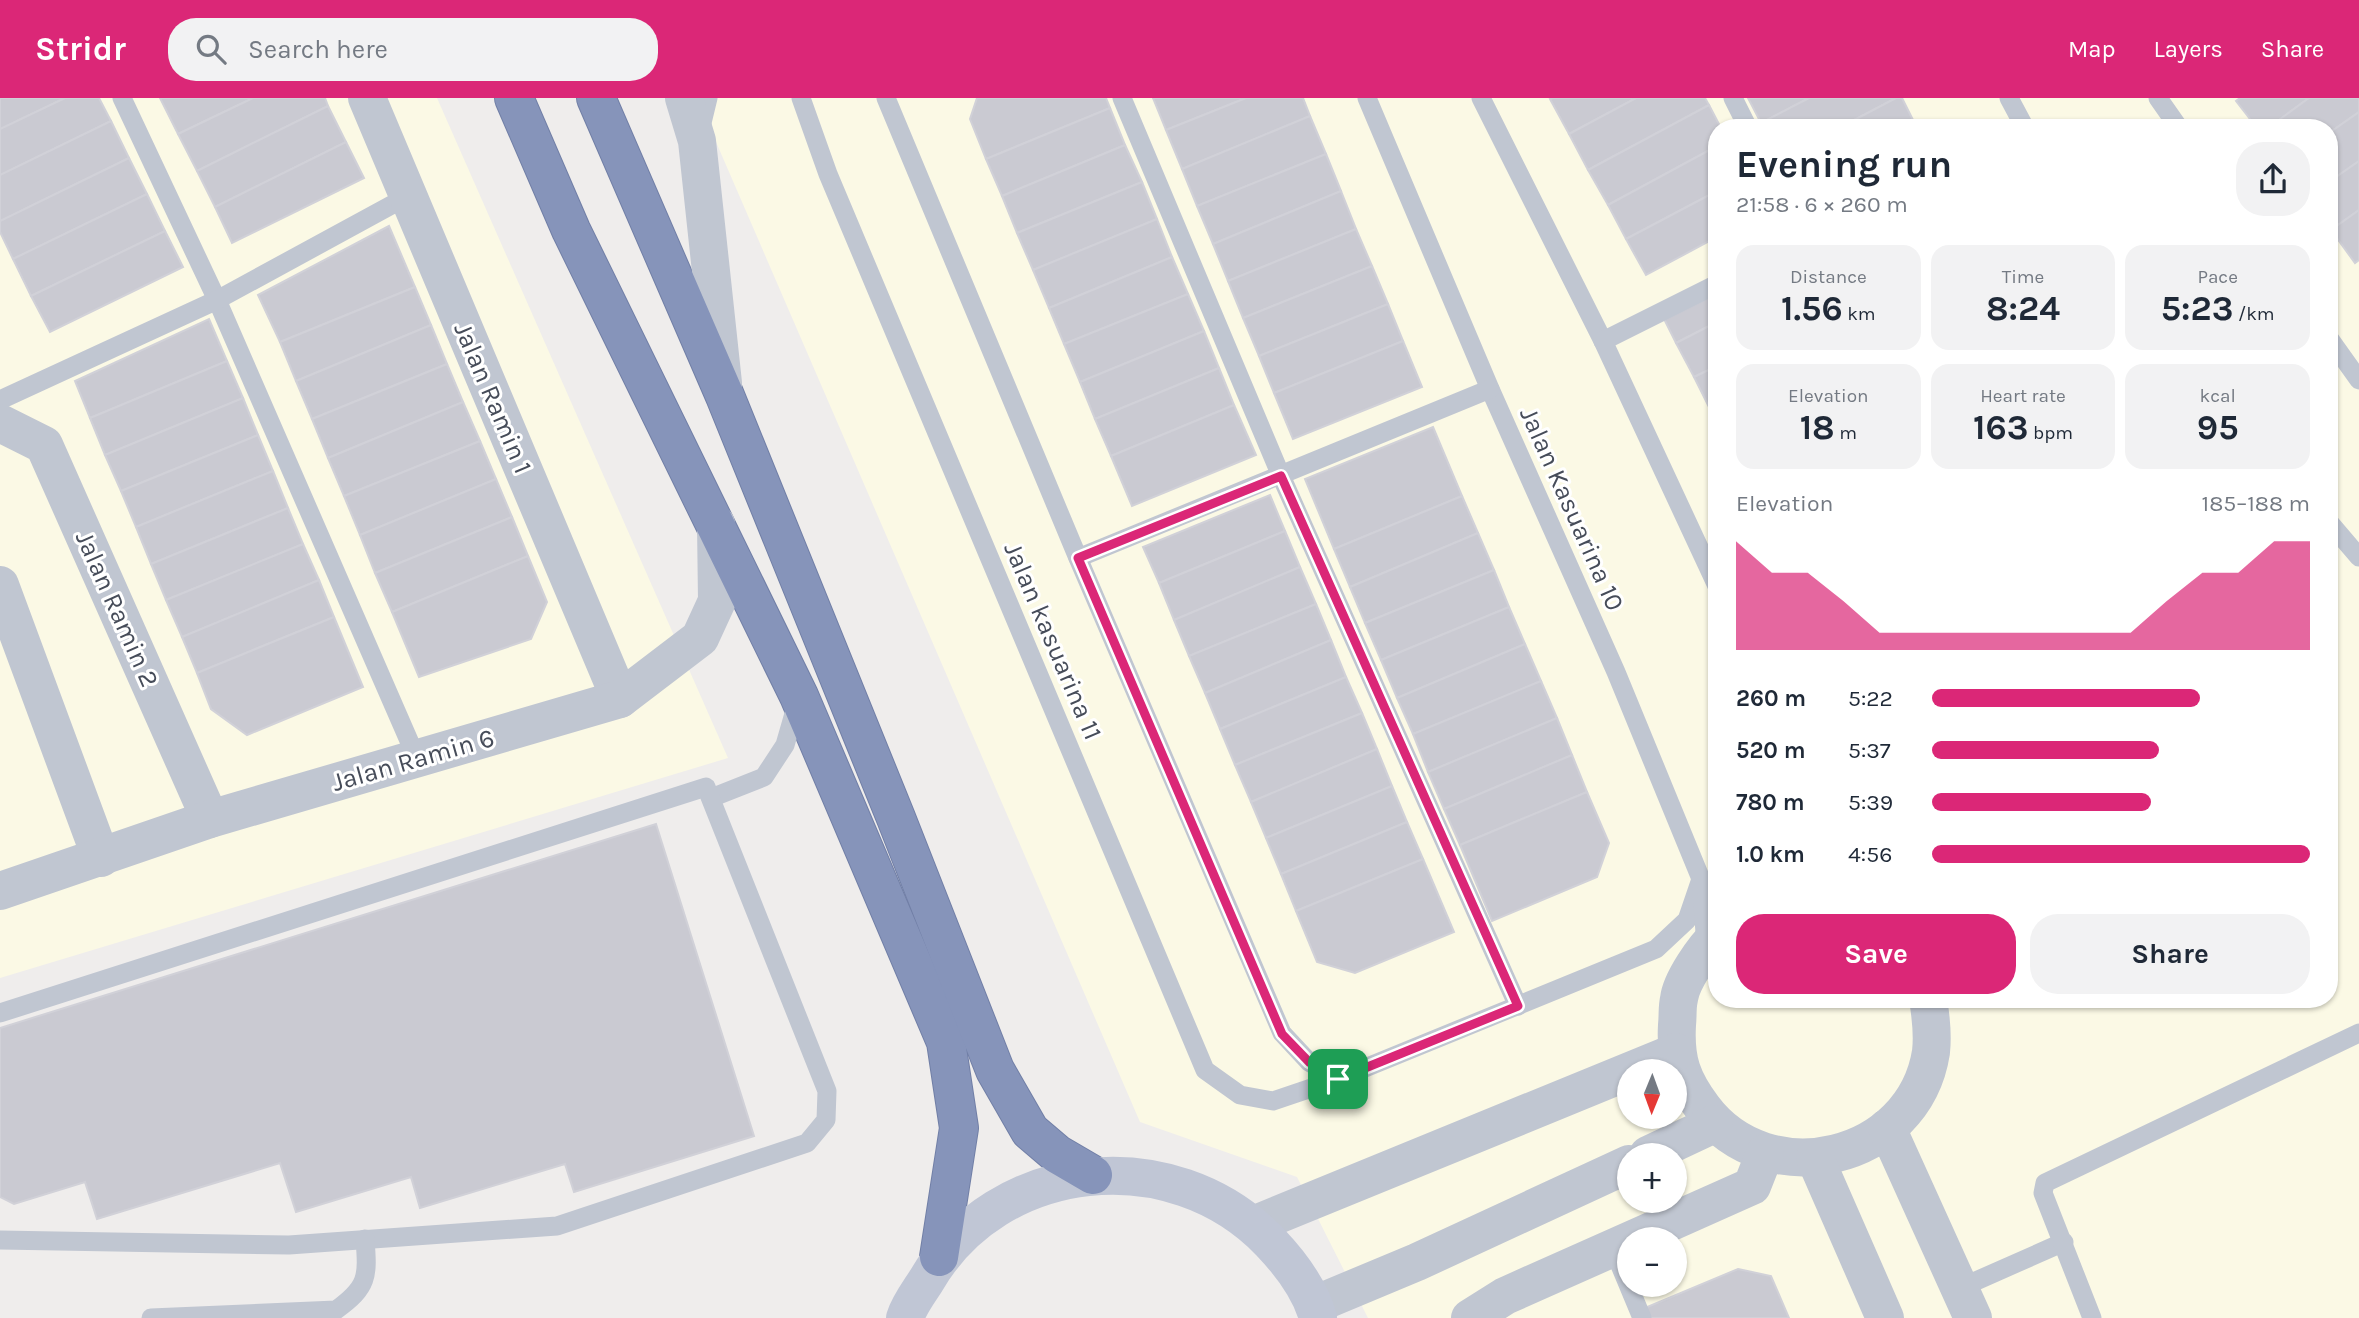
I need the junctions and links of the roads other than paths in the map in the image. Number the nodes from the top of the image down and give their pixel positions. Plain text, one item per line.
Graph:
1 (122, 98) edge
2 (367, 98) edge
3 (514, 98) edge
4 (596, 98) edge
5 (684, 98) edge
6 (708, 98) edge
7 (801, 98) edge
8 (886, 98) edge
9 (1122, 98) edge
10 (1367, 98) edge
11 (1481, 98) edge
12 (1733, 98) edge
13 (2009, 98) edge
14 (2158, 98) edge
15 (1744, 119) edge
16 (2020, 119) edge
17 (2173, 119) edge
18 (697, 141) junction
19 (408, 196) junction
20 (1708, 288) edge
21 (217, 300) junction
22 (1603, 341) junction
23 (2338, 351) edge
24 (2359, 380) edge
25 (1490, 389) junction
26 (725, 396) junction
27 (0, 400) edge
28 (0, 423) edge
29 (1281, 476) junction
30 (716, 524) junction
31 (2338, 532) edge
32 (2359, 557) edge
33 (1078, 558) junction
34 (1708, 567) edge
35 (0, 584) edge
36 (799, 696) junction
37 (620, 699) junction
38 (417, 759) junction
39 (711, 798) junction
40 (210, 819) junction
41 (101, 858) junction
42 (1701, 879) junction
43 (0, 891) edge
44 (1708, 922) edge
45 (1708, 946) edge
46 (1518, 1006) junction
47 (1930, 1008) edge
48 (0, 1013) edge
49 (2359, 1033) edge
50 (1676, 1052) junction
51 (1338, 1079) junction
52 (1714, 1124) junction
53 (1887, 1128) junction
54 (1674, 1143) edge
55 (1765, 1153) junction
56 (1815, 1158) junction
57 (1617, 1170) edge
58 (1093, 1175) junction
59 (1254, 1225) junction
60 (365, 1239) junction
61 (0, 1240) edge
62 (2064, 1242) junction
63 (1612, 1246) junction
64 (939, 1257) junction
65 (1967, 1303) edge
66 (1316, 1311) edge
67 (902, 1317) edge
68 (151, 1318) edge
69 (1469, 1318) edge
70 (1642, 1318) edge
71 (1885, 1318) edge
72 (2092, 1318) edge

1 - 21 lane
2 - 19 street, Jalan Ramin 1
3 - 30 highway
4 - 26 highway
5 - 18 street
6 - 18 lane
7 - 51 lane, Jalan kasuarina 11
8 - 33 lane
9 - 29 lane
10 - 25 lane, Jalan Kasuarina 10
11 - 22 lane
12 - 15 lane
13 - 16 lane
14 - 17 lane
18 - 26 street
19 - 21 lane
19 - 37 street, Jalan Ramin 1
20 - 22 lane
21 - 27 lane
21 - 38 lane
22 - 34 lane
23 - 24 lane
25 - 29 lane
25 - 42 lane, Jalan Kasuarina 10
26 - 58 highway
28 - 40 street, Jalan Ramin 2
29 - 33 lane
29 - 46 lane
30 - 36 highway
30 - 37 street, Jalan Ramin 6
31 - 32 lane
33 - 51 lane
35 - 41 street
36 - 39 lane
36 - 64 highway
37 - 38 street, Jalan Ramin 6
38 - 40 street, Jalan Ramin 6
39 - 48 lane
39 - 60 lane
40 - 41 street, Jalan Ramin 6
41 - 43 street, Jalan Ramin 6
42 - 44 lane, Jalan Kasuarina 10
42 - 46 lane, Jalan kasuarina 11
45 - 50 street
46 - 51 lane, Jalan kasuarina 11
47 - 53 street
49 - 62 lane
50 - 52 street
50 - 59 street
52 - 54 street
52 - 55 street
53 - 56 street
53 - 65 street
55 - 56 street
55 - 63 street
56 - 71 street
57 - 66 street
58 - 59 main road
58 - 64 main road
59 - 66 main road
60 - 61 lane
60 - 68 lane
62 - 65 lane
62 - 72 lane
63 - 69 street
63 - 70 lane
64 - 67 main road

